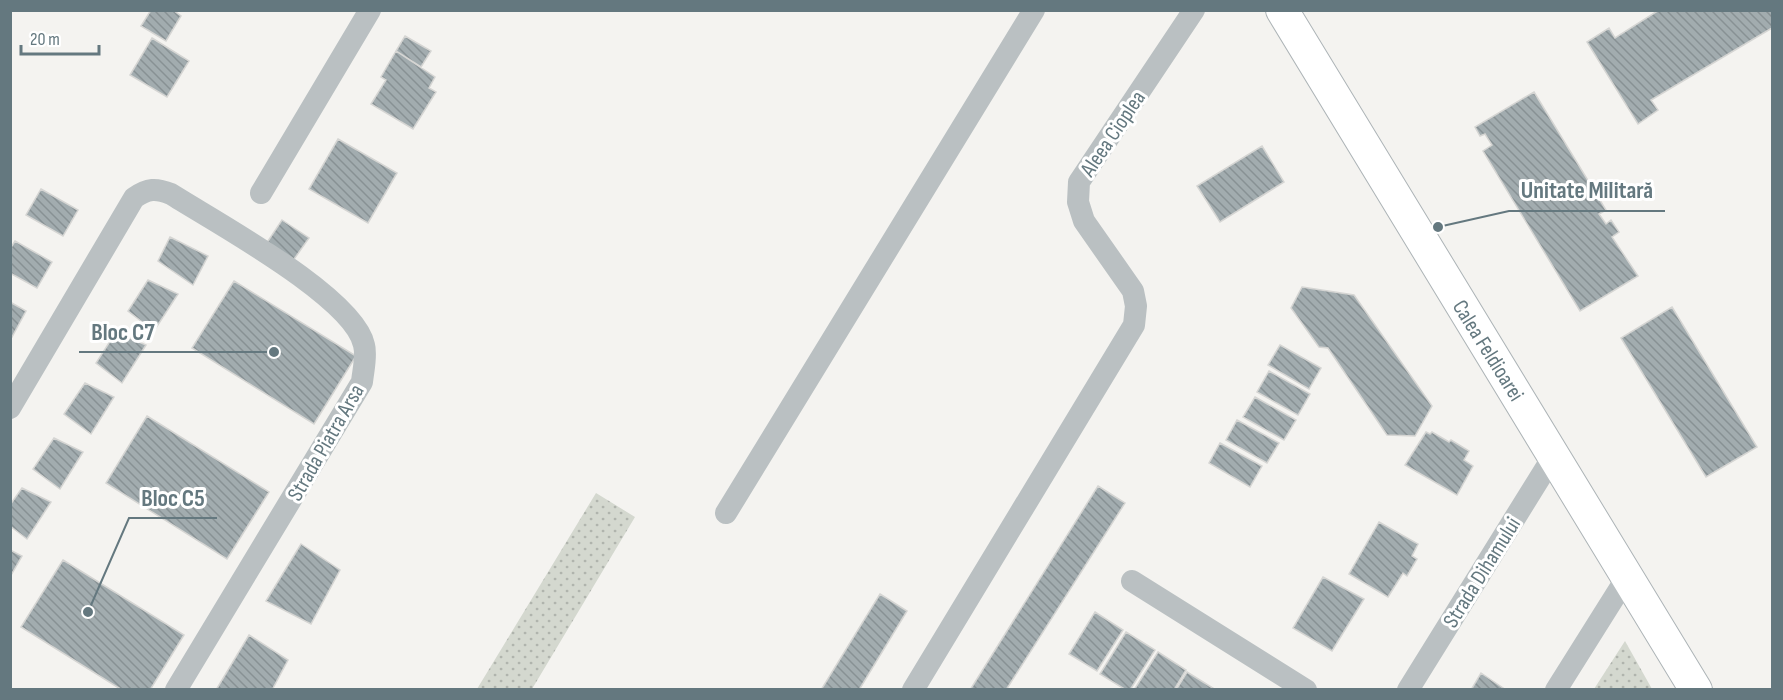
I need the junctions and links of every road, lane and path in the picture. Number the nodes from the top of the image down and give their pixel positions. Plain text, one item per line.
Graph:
1 (370, 10) edge
2 (1034, 10) edge
3 (1194, 10) edge
4 (1282, 10) edge
5 (261, 194) dead end
6 (10, 408) edge
7 (1554, 455) junction
8 (726, 513) dead end
9 (1627, 578) junction
10 (1132, 581) dead end
11 (176, 690) edge
12 (913, 690) edge
13 (1306, 690) edge
14 (1408, 690) edge
15 (1556, 690) edge
16 (1696, 690) edge

1 - 5 street
2 - 8 street
3 - 12 street, Aleea Cioplea
4 - 7 main road, Calea Feldioarei
6 - 11 street, Strada Piatra Arsa
7 - 9 main road, Calea Feldioarei
7 - 14 street, Strada Dihamului
9 - 15 street
9 - 16 main road, Calea Feldioarei
10 - 13 street

